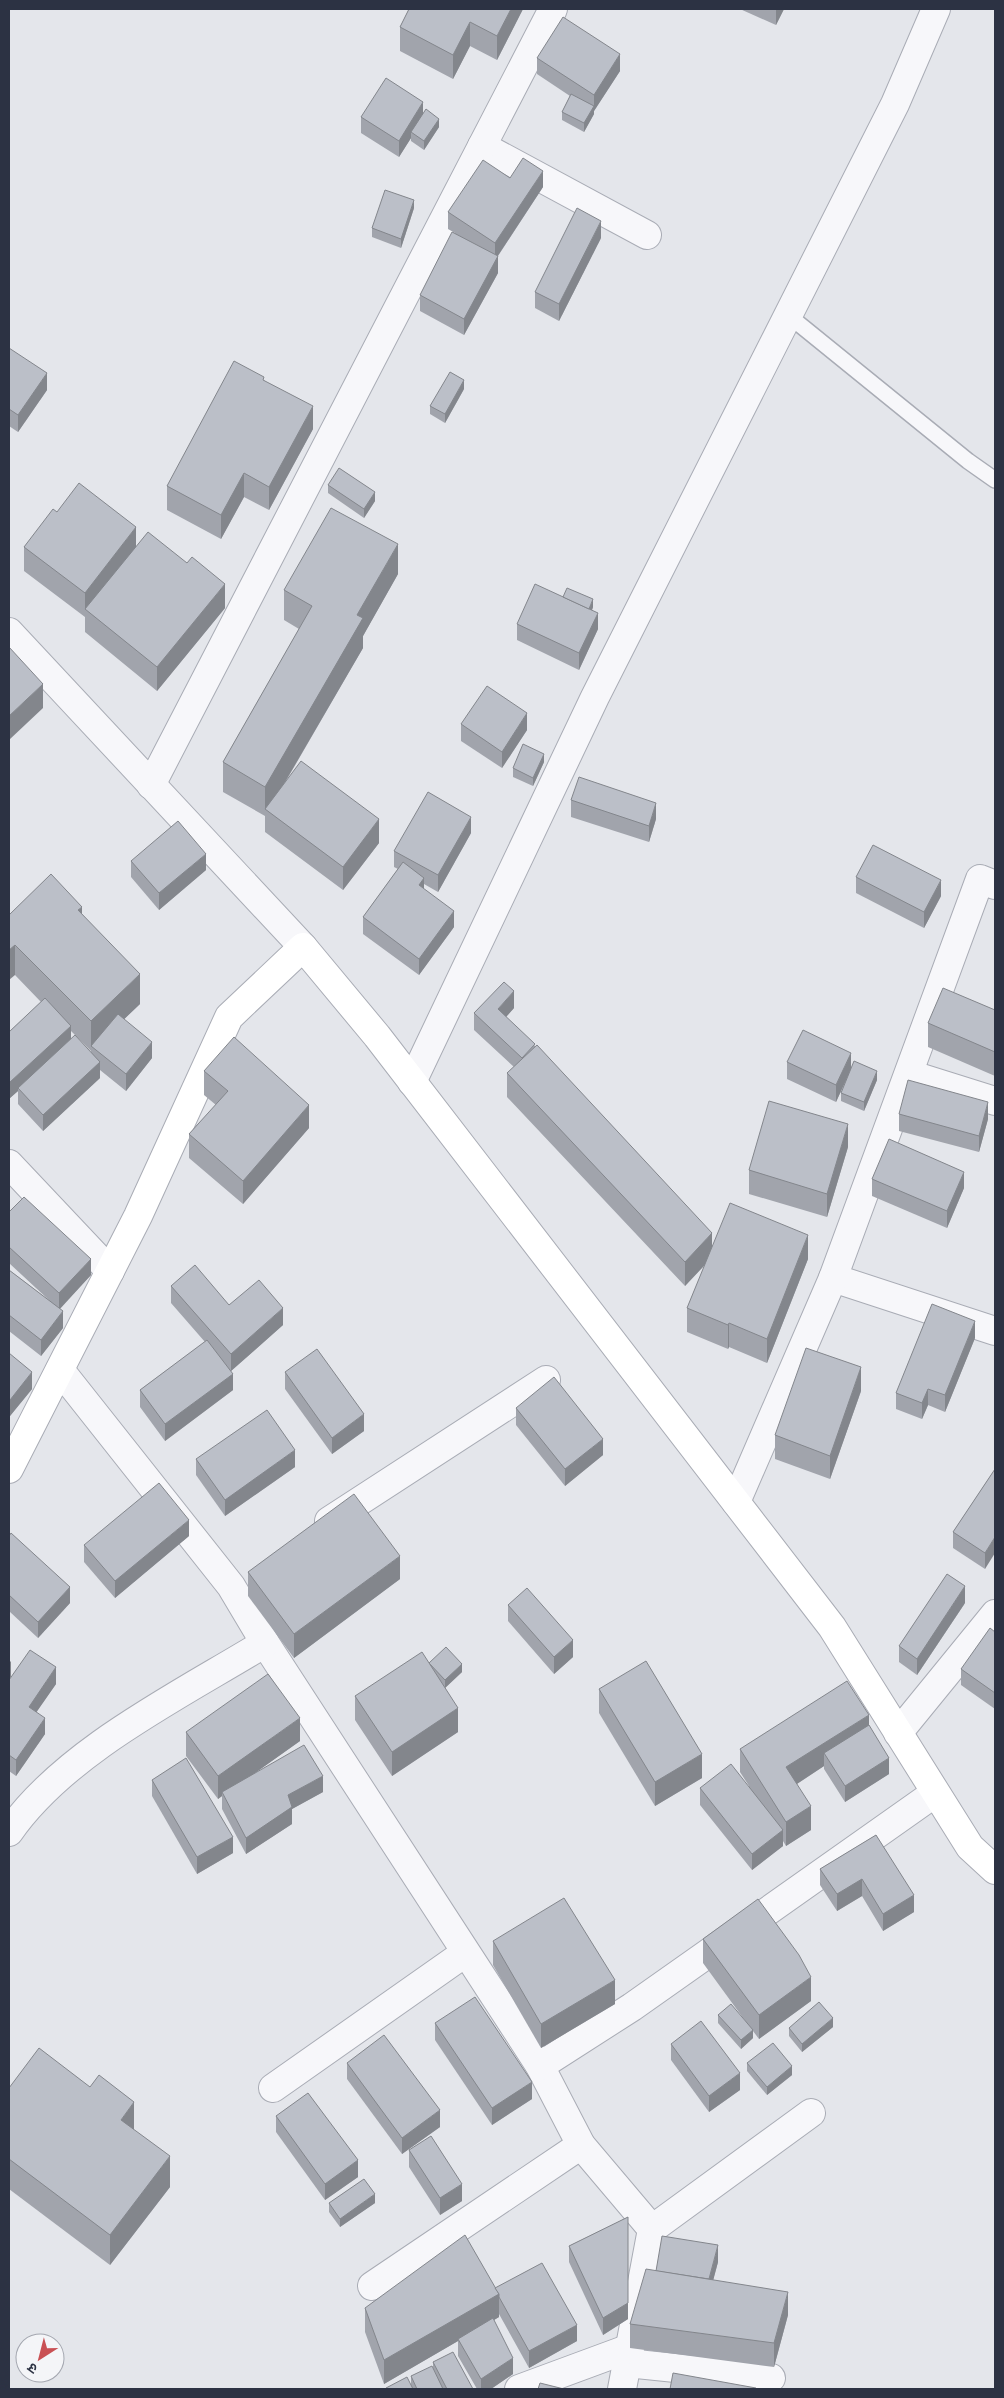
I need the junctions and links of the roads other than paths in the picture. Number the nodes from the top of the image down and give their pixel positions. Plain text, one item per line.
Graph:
1 (553, 9) edge
2 (936, 9) edge
3 (482, 146) junction
4 (648, 235) dead end
5 (788, 315) junction
6 (995, 480) edge
7 (9, 632) edge
8 (152, 785) junction
9 (995, 885) edge
10 (303, 947) junction
11 (909, 1074) junction
12 (412, 1082) junction
13 (995, 1101) edge
14 (9, 1164) edge
15 (110, 1270) junction
16 (833, 1278) junction
17 (995, 1331) edge
18 (60, 1370) junction
19 (546, 1380) dead end
20 (9, 1469) edge
21 (736, 1502) junction
22 (306, 1537) edge
23 (995, 1614) edge
24 (265, 1643) junction
25 (898, 1733) junction
26 (936, 1793) junction
27 (9, 1832) edge
28 (995, 1870) edge
29 (465, 1953) junction
30 (540, 2066) junction
31 (273, 2088) dead end
32 (811, 2113) dead end
33 (581, 2145) junction
34 (652, 2229) junction
35 (372, 2286) dead end
36 (626, 2367) edge
37 (771, 2378) dead end
38 (518, 2389) edge

1 - 3 street
2 - 5 street
3 - 4 street
3 - 8 street
5 - 6 lane
5 - 12 street
7 - 8 street
8 - 10 street
9 - 11 street
10 - 12 street
10 - 15 street
11 - 13 street
11 - 16 street
12 - 21 street
14 - 15 street
15 - 18 street
16 - 17 street
16 - 21 street
18 - 20 street
18 - 24 street
19 - 22 street
21 - 25 street
23 - 25 street
24 - 27 street
24 - 29 street
25 - 26 street
26 - 28 street
26 - 30 street
29 - 30 street
29 - 31 street
30 - 33 street
32 - 34 street
33 - 34 street
33 - 35 street
34 - 36 street
36 - 37 street
36 - 38 street

